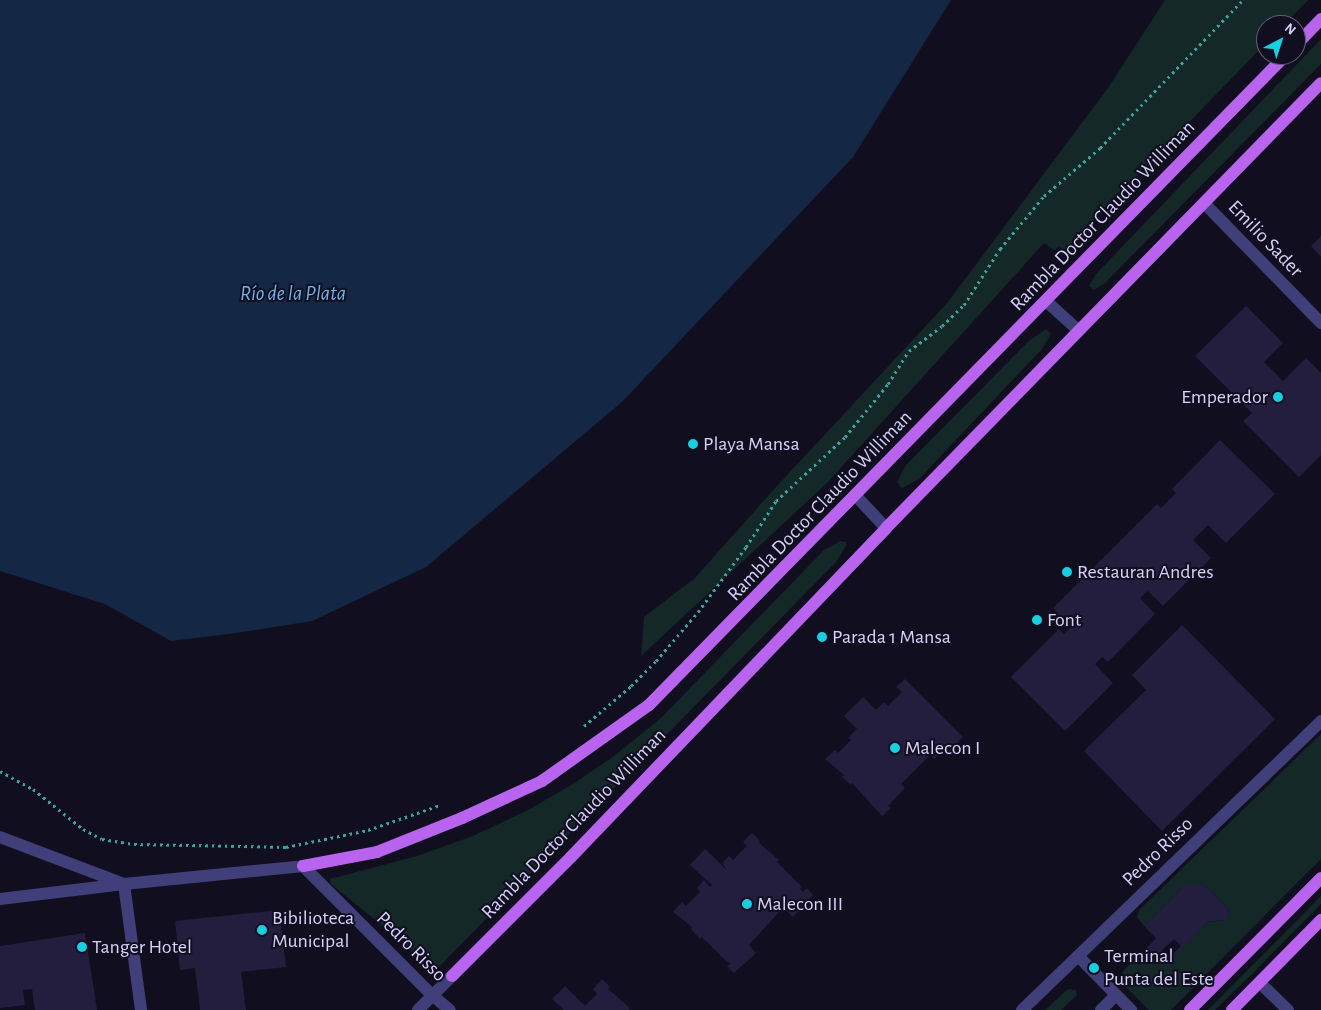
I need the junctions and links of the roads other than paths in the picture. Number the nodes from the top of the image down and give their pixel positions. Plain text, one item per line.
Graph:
1 (1321, 19) edge
2 (1306, 35) edge
3 (1276, 65) edge
4 (1321, 82) edge
5 (1204, 203) junction
6 (1046, 301) junction
7 (1321, 323) edge
8 (1078, 330) junction
9 (856, 496) junction
10 (886, 528) junction
11 (1321, 722) edge
12 (0, 837) edge
13 (304, 866) junction
14 (1321, 878) edge
15 (124, 884) junction
16 (0, 899) edge
17 (1321, 920) edge
18 (1078, 956) junction
19 (452, 976) joint
20 (1260, 983) junction
21 (432, 995) junction
22 (1116, 995) junction
23 (141, 1010) edge
24 (418, 1010) edge
25 (450, 1010) edge
26 (1022, 1010) edge
27 (1101, 1010) edge
28 (1131, 1010) edge
29 (1190, 1010) edge
30 (1232, 1010) edge
31 (1288, 1010) edge

1 - 2 main road
3 - 6 main road, Rambla Doctor Claudio Williman
4 - 5 main road, Rambla Doctor Claudio Williman
5 - 7 street, Emilio Sader
5 - 8 main road, Rambla Doctor Claudio Williman
6 - 8 street
6 - 9 main road, Rambla Doctor Claudio Williman
8 - 10 main road, Rambla Doctor Claudio Williman
9 - 10 street
9 - 13 main road, Rambla Doctor Claudio Williman
10 - 19 main road, Rambla Doctor Claudio Williman
11 - 18 street, Pedro Risso
12 - 15 street
13 - 15 street
13 - 21 street, Pedro Risso
14 - 29 main road
15 - 16 street
15 - 23 street
17 - 20 main road
18 - 22 street
18 - 26 street, Pedro Risso
19 - 21 street, Rambla Doctor Claudio Williman
20 - 30 main road
20 - 31 street
21 - 24 street, Rambla Doctor Claudio Williman
21 - 25 street, Pedro Risso
22 - 27 street
22 - 28 street

